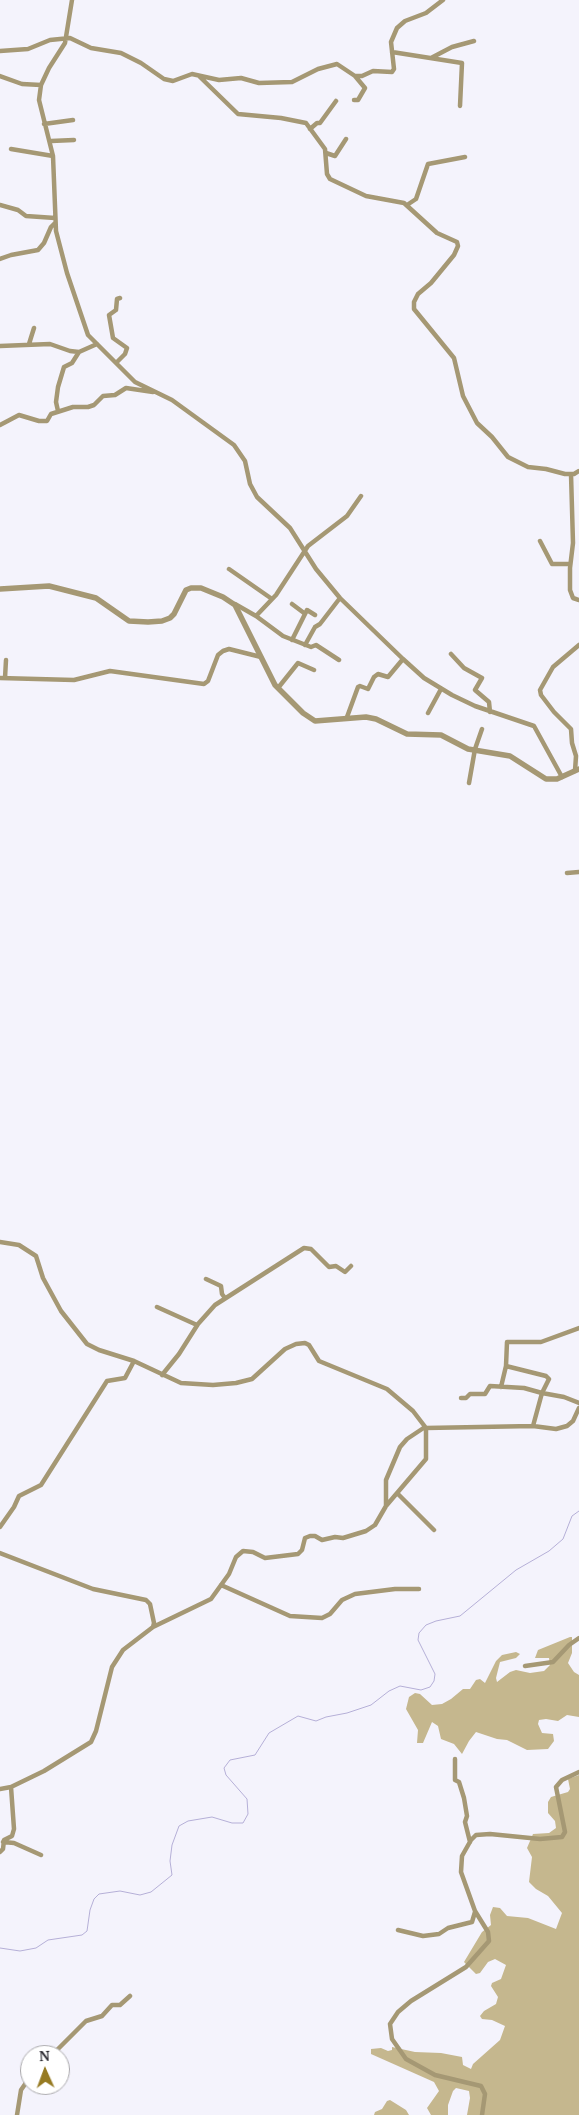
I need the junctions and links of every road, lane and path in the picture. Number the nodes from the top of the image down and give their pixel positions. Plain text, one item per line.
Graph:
1 (72, 0) edge
2 (443, 0) edge
3 (66, 38) junction
4 (474, 41) dead end
5 (0, 51) edge
6 (392, 52) junction
7 (431, 58) junction
8 (0, 76) edge
9 (199, 76) junction
10 (355, 76) junction
11 (41, 85) junction
12 (354, 100) dead end
13 (336, 101) dead end
14 (460, 106) dead end
15 (73, 120) dead end
16 (44, 124) junction
17 (310, 129) junction
18 (346, 139) dead end
19 (74, 140) dead end
20 (51, 141) junction
21 (11, 149) dead end
22 (326, 153) junction
23 (53, 156) junction
24 (465, 157) dead end
25 (0, 205) edge
26 (407, 205) junction
27 (55, 221) junction
28 (0, 259) edge
29 (120, 298) dead end
30 (34, 328) dead end
31 (29, 344) junction
32 (98, 344) junction
33 (0, 346) edge
34 (79, 352) junction
35 (117, 362) junction
36 (157, 391) junction
37 (58, 411) junction
38 (0, 425) edge
39 (579, 471) edge
40 (571, 474) junction
41 (361, 496) dead end
42 (540, 542) dead end
43 (305, 553) junction
44 (570, 564) junction
45 (229, 569) dead end
46 (0, 590) edge
47 (340, 598) junction
48 (272, 599) junction
49 (229, 600) junction
50 (579, 600) edge
51 (292, 604) dead end
52 (304, 613) junction
53 (315, 615) dead end
54 (256, 616) junction
55 (294, 618) dead end
56 (300, 621) junction
57 (292, 640) junction
58 (305, 645) junction
59 (579, 645) edge
60 (451, 654) dead end
61 (261, 657) junction
62 (403, 659) junction
63 (6, 660) dead end
64 (340, 660) dead end
65 (314, 670) dead end
66 (3, 678) edge
67 (278, 688) junction
68 (441, 689) junction
69 (490, 712) junction
70 (428, 714) dead end
71 (347, 717) junction
72 (482, 728) dead end
73 (475, 750) junction
74 (577, 770) edge
75 (562, 778) junction
76 (469, 783) dead end
77 (579, 872) edge
78 (567, 873) dead end
79 (0, 1242) edge
80 (352, 1266) dead end
81 (206, 1280) dead end
82 (225, 1298) junction
83 (157, 1306) dead end
84 (197, 1325) junction
85 (579, 1328) edge
86 (134, 1361) junction
87 (506, 1366) junction
88 (162, 1375) junction
89 (501, 1387) junction
90 (542, 1393) junction
91 (461, 1398) dead end
92 (579, 1403) edge
93 (579, 1408) edge
94 (533, 1426) junction
95 (425, 1428) junction
96 (397, 1493) junction
97 (386, 1506) junction
98 (0, 1527) edge
99 (434, 1530) dead end
100 (0, 1553) edge
101 (221, 1585) junction
102 (419, 1589) dead end
103 (153, 1627) junction
104 (579, 1638) edge
105 (525, 1666) dead end
106 (455, 1760) dead end
107 (579, 1772) edge
108 (11, 1787) junction
109 (0, 1789) edge
110 (3, 1842) junction
111 (470, 1842) junction
112 (0, 1852) edge
113 (41, 1855) dead end
114 (475, 1910) junction
115 (398, 1930) dead end
116 (130, 1996) dead end
117 (62, 2045) edge
118 (20, 2095) edge
119 (17, 2115) edge
120 (482, 2115) edge

1 - 3 street
2 - 6 street
3 - 5 street
3 - 9 street
3 - 11 street
4 - 7 street
6 - 7 street
6 - 10 street
7 - 14 street
8 - 11 street
9 - 10 street
9 - 17 street
10 - 12 street
11 - 16 street
13 - 17 street
15 - 16 street
16 - 20 street
17 - 22 street
18 - 22 street
19 - 20 street
20 - 23 street
21 - 23 street
22 - 26 street
23 - 27 street
24 - 26 street
25 - 27 street
26 - 40 street
27 - 28 street
27 - 32 street
29 - 35 street
30 - 31 street
31 - 33 street
31 - 34 street
32 - 34 street
32 - 35 street
34 - 37 street
35 - 36 street
36 - 37 street
36 - 43 street
37 - 38 street
39 - 40 street
40 - 44 street
41 - 43 street
42 - 44 street
43 - 47 street
43 - 48 street
44 - 50 street
45 - 48 street
46 - 49 street
47 - 58 street
47 - 62 street
48 - 54 street
49 - 54 street
49 - 61 street
51 - 52 street
52 - 53 street
52 - 56 street
54 - 57 street
55 - 56 street
56 - 57 street
57 - 58 street
58 - 64 street
59 - 74 street
60 - 69 street
61 - 66 street
61 - 67 street
62 - 68 street
62 - 71 street
63 - 66 street
65 - 67 street
67 - 71 street
68 - 69 street
68 - 70 street
69 - 75 street
71 - 73 street
72 - 73 street
73 - 75 street
73 - 76 street
74 - 75 street
77 - 78 street
79 - 86 street
80 - 82 street
81 - 82 street
82 - 84 street
83 - 84 street
84 - 88 street
85 - 87 street
86 - 88 street
86 - 98 street
87 - 89 street
87 - 90 street
88 - 95 street
89 - 90 street
89 - 91 street
90 - 92 street
90 - 94 street
93 - 94 street
94 - 95 street
95 - 96 street
95 - 97 street
96 - 97 street
96 - 99 street
97 - 101 street
100 - 103 street
101 - 102 street
101 - 103 street
103 - 108 street
104 - 105 street
106 - 111 street
107 - 111 street
108 - 109 street
108 - 110 street
110 - 112 street
110 - 113 street
111 - 114 street
114 - 115 street
114 - 120 street
116 - 117 street
118 - 119 street

